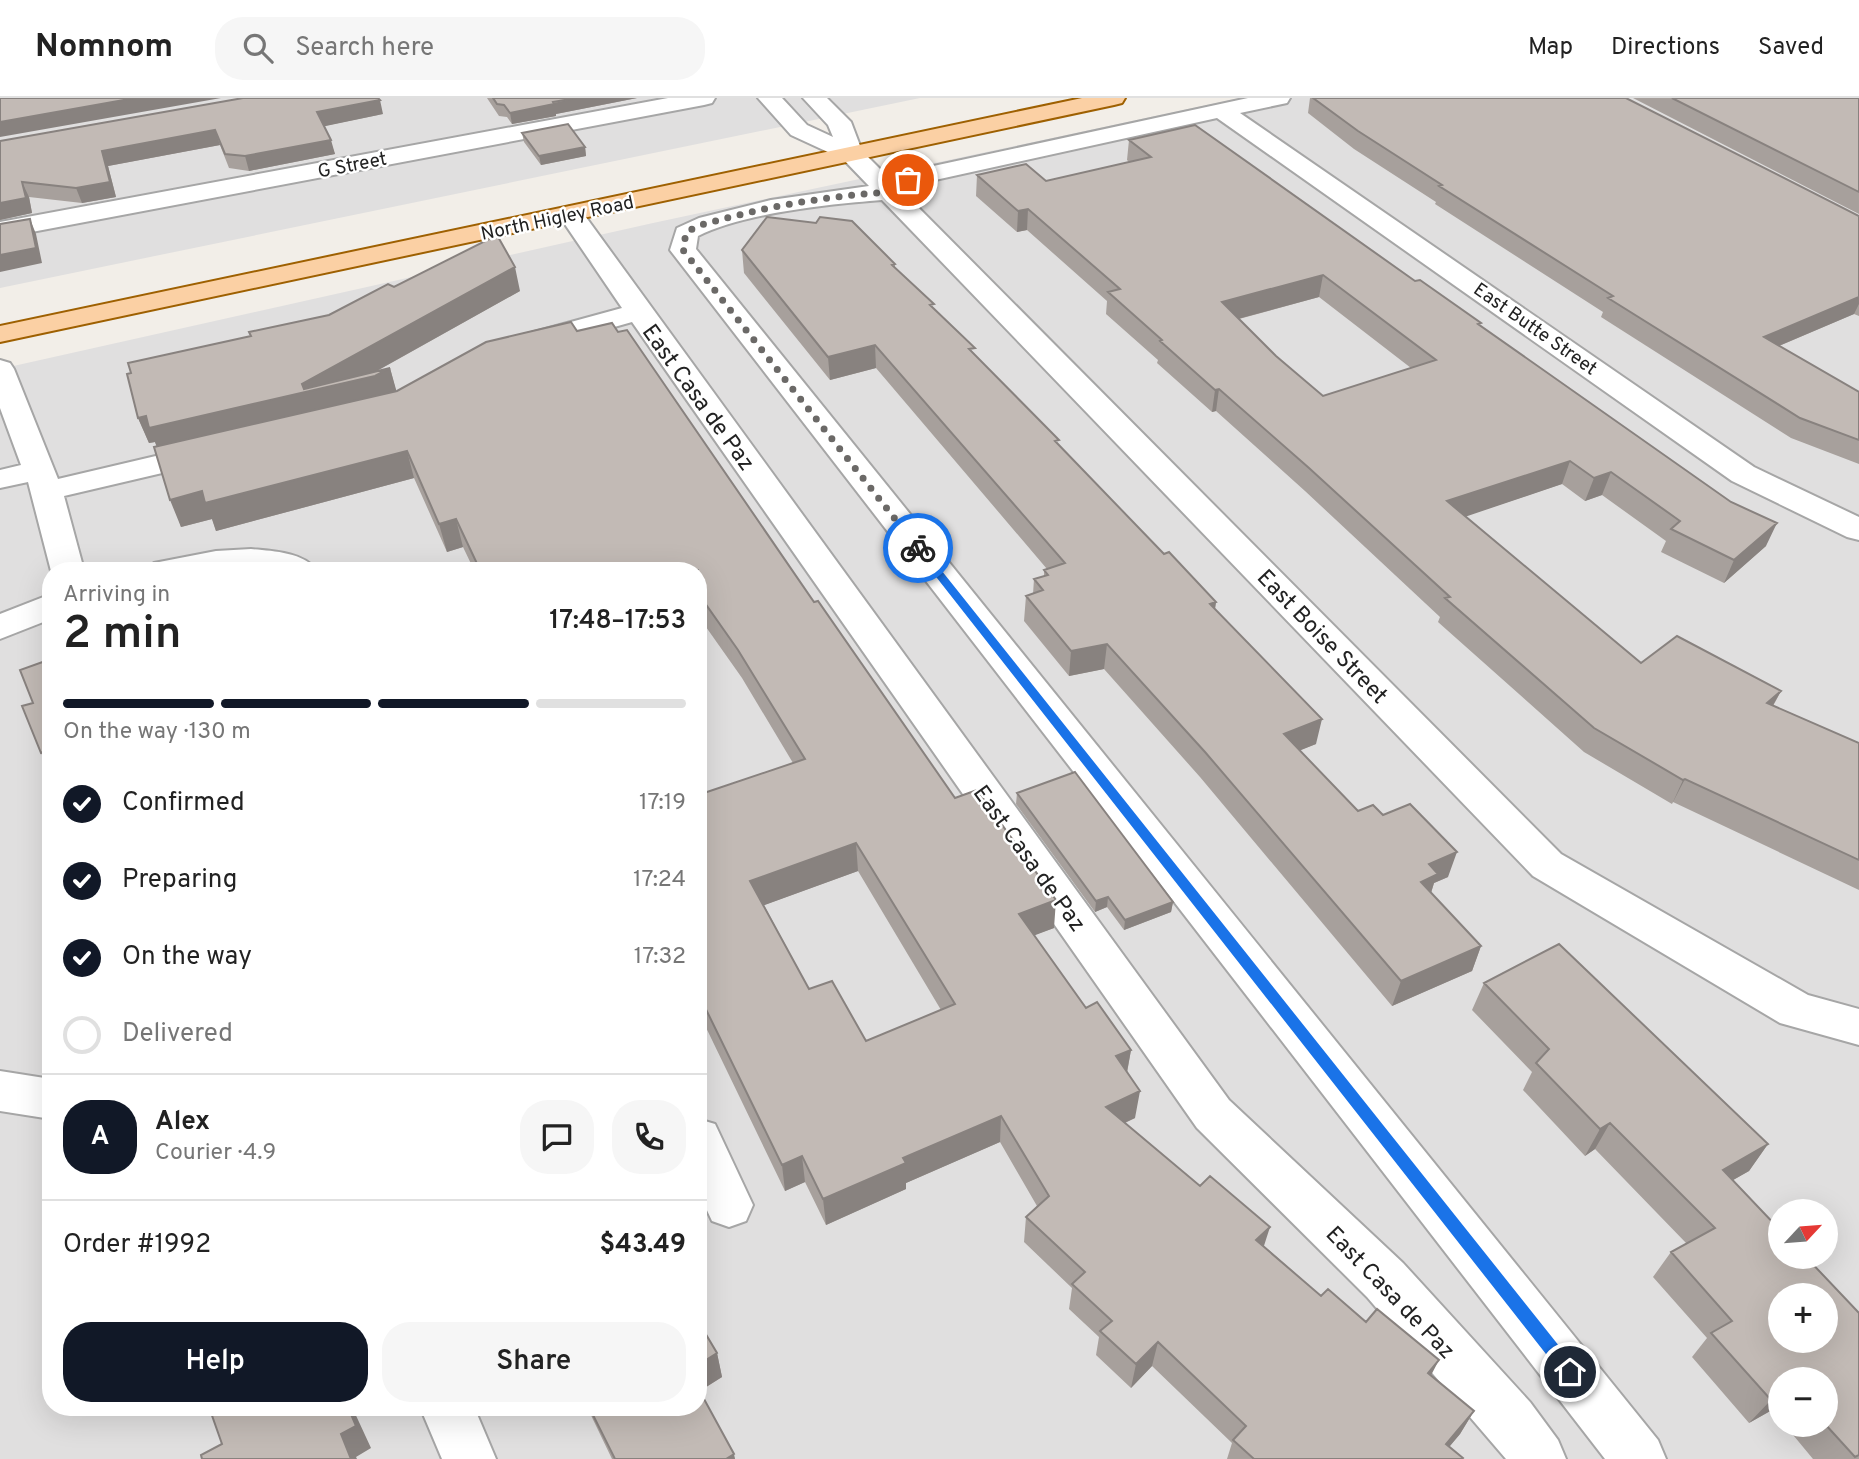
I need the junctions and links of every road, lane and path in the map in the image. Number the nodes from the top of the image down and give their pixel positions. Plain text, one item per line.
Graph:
1 (704, 98) edge
2 (769, 98) edge
3 (814, 98) edge
4 (1114, 98) edge
5 (1279, 98) edge
6 (1222, 111) junction
7 (851, 154) junction
8 (885, 189) junction
9 (571, 214) junction
10 (0, 230) edge
11 (639, 312) junction
12 (0, 334) edge
13 (502, 350) edge
14 (0, 369) edge
15 (234, 447) edge
16 (0, 479) edge
17 (43, 480) junction
18 (1859, 530) edge
19 (65, 562) edge
20 (200, 562) edge
21 (282, 562) edge
22 (42, 610) edge
23 (0, 628) edge
24 (1859, 1027) edge
25 (0, 1091) edge
26 (42, 1098) edge
27 (707, 1158) edge
28 (729, 1205) dead end
29 (451, 1416) edge
30 (469, 1459) edge
31 (1539, 1459) edge
32 (1639, 1459) edge

1 - 10 street, G Street
2 - 7 street
3 - 7 street
4 - 7 main road, North Higley Road
5 - 6 street
6 - 8 street
6 - 18 street, East Butte Street
7 - 8 street, East Boise Street
7 - 9 main road, North Higley Road
8 - 24 street, East Boise Street
8 - 32 street
9 - 11 street, East Casa de Paz
9 - 12 main road, North Higley Road
11 - 13 street
11 - 31 street, East Casa de Paz
14 - 17 street
15 - 17 street
16 - 17 street
17 - 19 street
20 - 21 street
22 - 23 street
25 - 26 street
27 - 28 street
29 - 30 street

